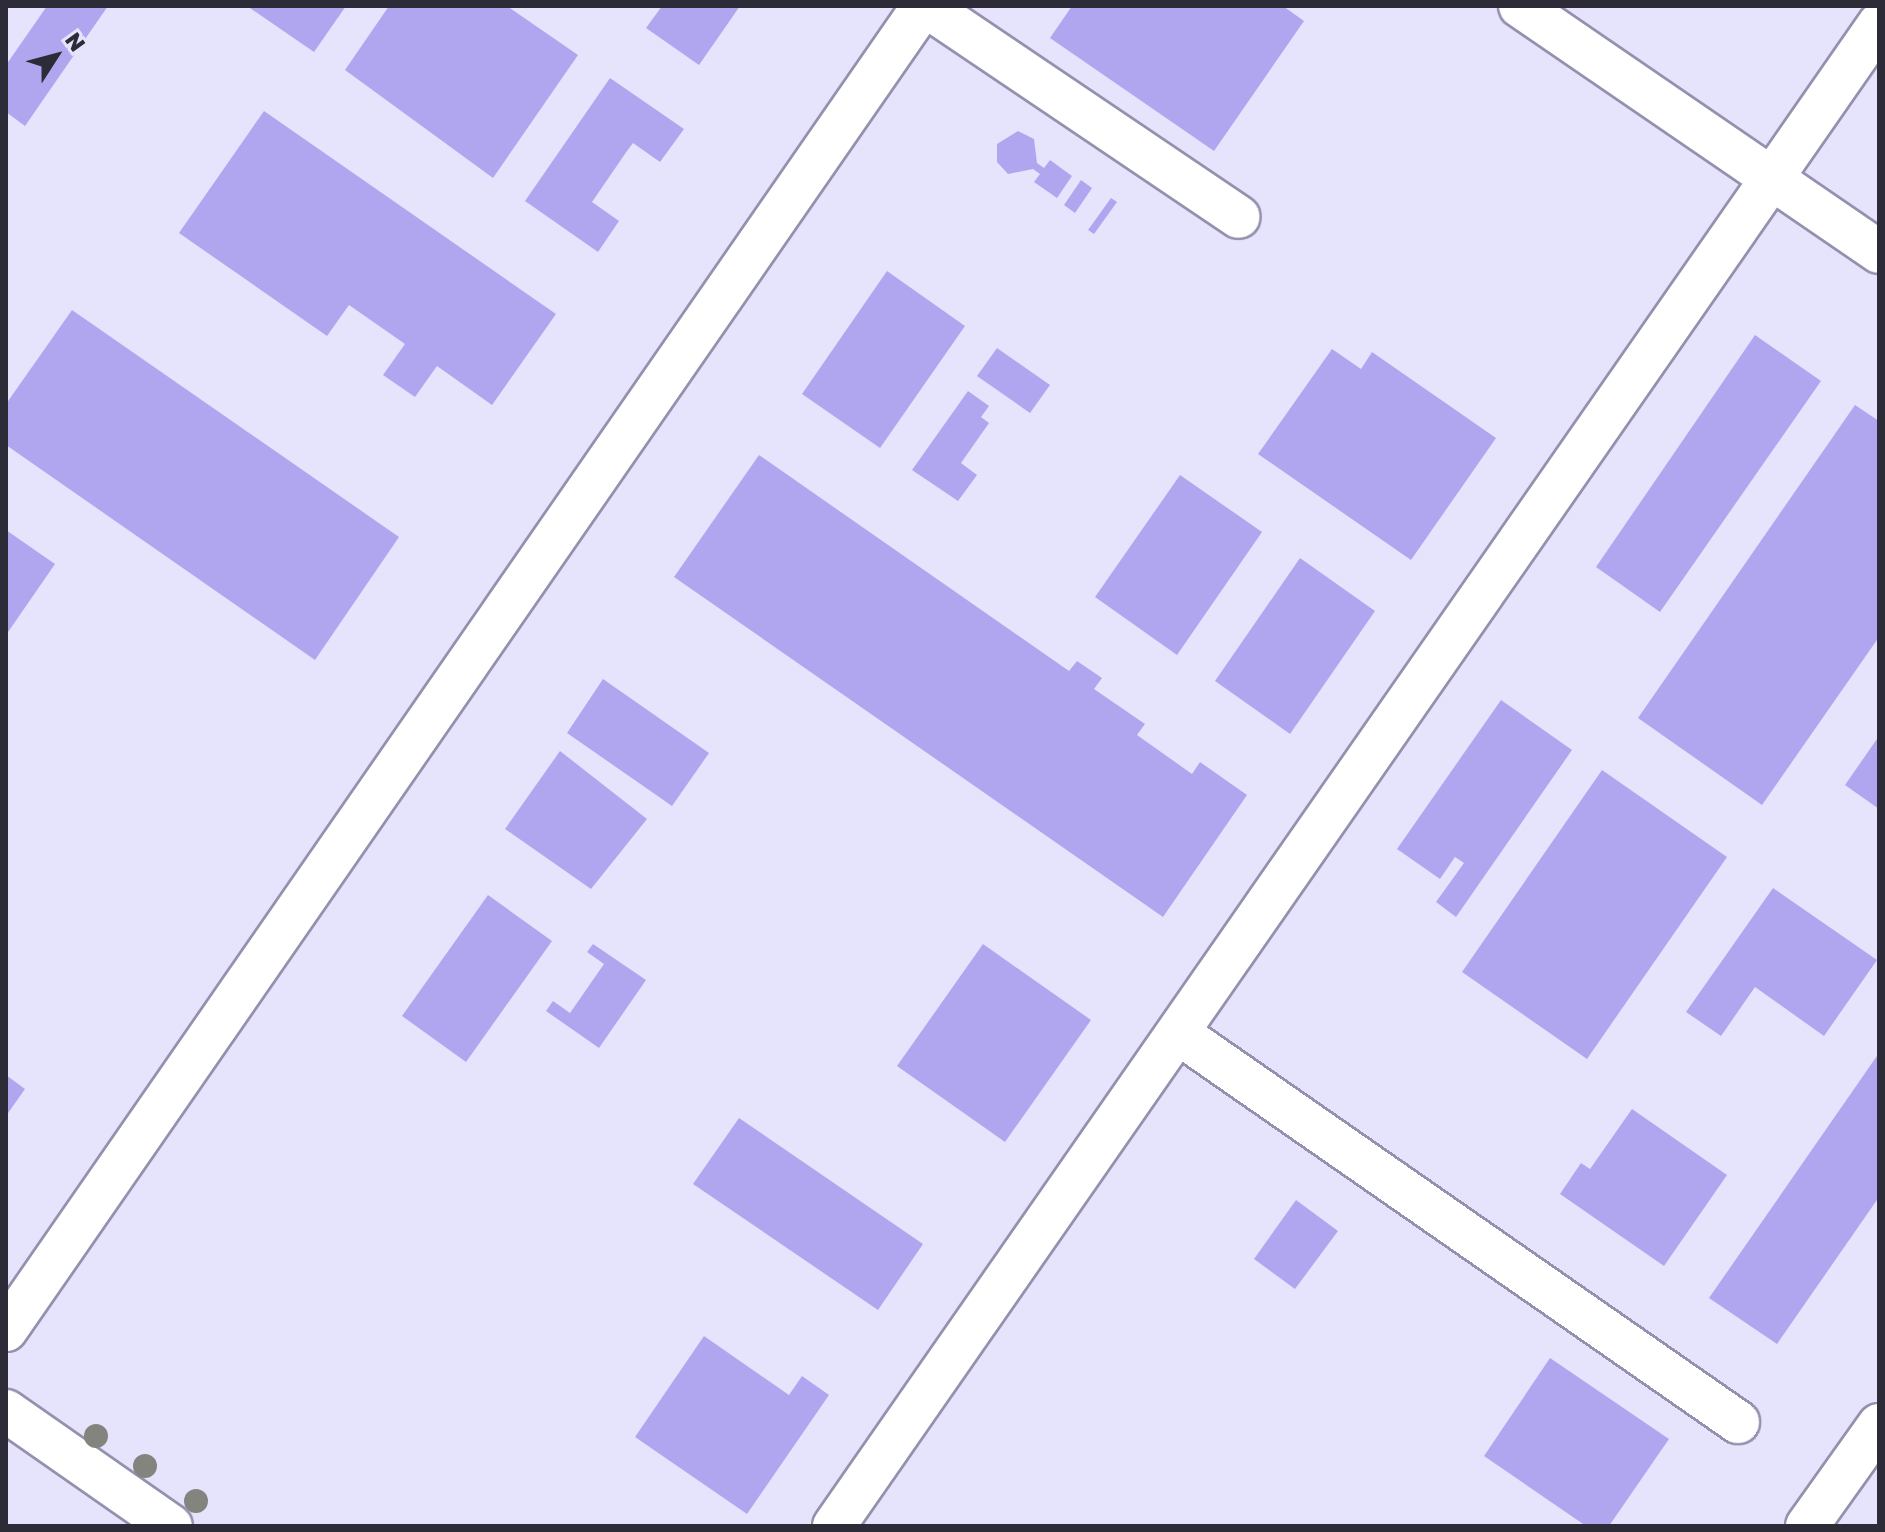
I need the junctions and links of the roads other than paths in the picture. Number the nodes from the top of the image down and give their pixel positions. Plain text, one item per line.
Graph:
1 (924, 6) edge
2 (1545, 13) edge
3 (1879, 24) edge
4 (1771, 178) junction
5 (1239, 217) dead end
6 (1879, 252) edge
7 (1178, 1033) junction
8 (6, 1330) edge
9 (6, 1411) edge
10 (1738, 1422) dead end
11 (1879, 1425) edge
12 (171, 1526) edge
13 (834, 1526) edge
14 (1807, 1526) edge

1 - 5 lane
1 - 8 lane
2 - 4 lane
3 - 4 lane
4 - 6 lane
4 - 7 lane
7 - 10 lane
7 - 13 lane
9 - 12 lane
11 - 14 lane

